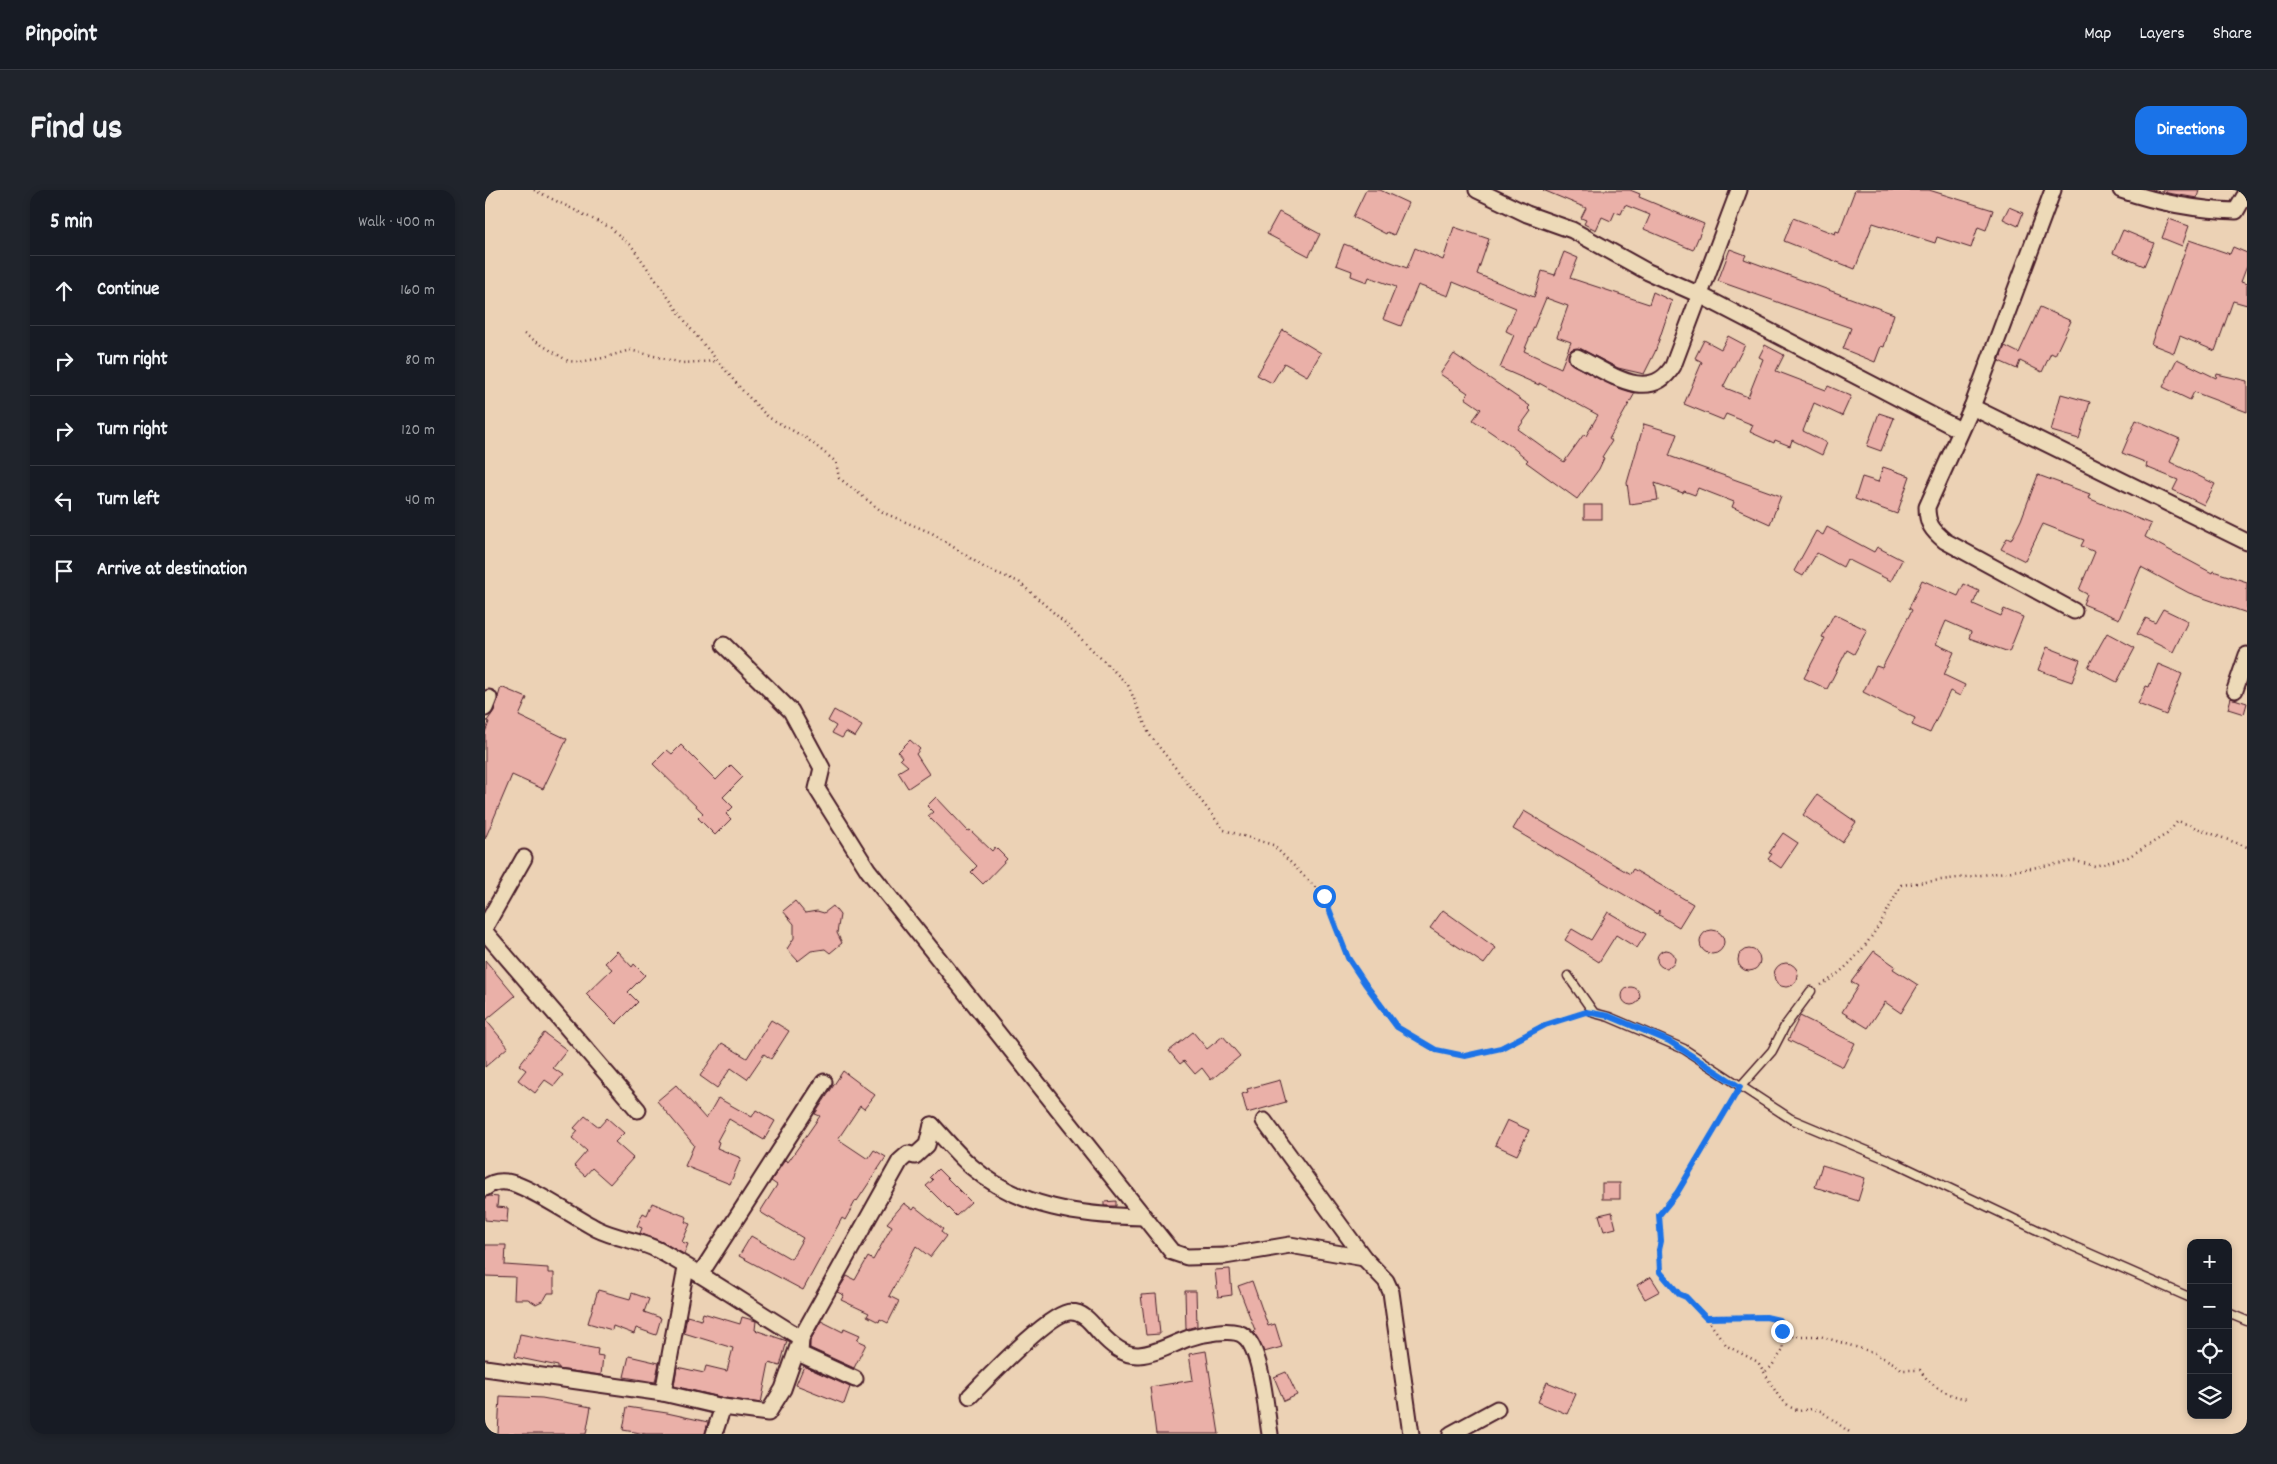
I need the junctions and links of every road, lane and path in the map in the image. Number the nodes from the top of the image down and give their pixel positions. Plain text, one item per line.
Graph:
1 (534, 190) edge
2 (1477, 190) edge
3 (1739, 190) edge
4 (2053, 190) edge
5 (2121, 190) edge
6 (2247, 192) edge
7 (1701, 296) junction
8 (524, 334) dead end
9 (1577, 357) dead end
10 (717, 361) junction
11 (1972, 407) junction
12 (1960, 430) junction
13 (2247, 542) edge
14 (2074, 611) dead end
15 (724, 645) dead end
16 (2247, 655) edge
17 (2235, 690) dead end
18 (2247, 847) edge
19 (524, 858) dead end
20 (485, 927) edge
21 (485, 932) edge
22 (1568, 976) dead end
23 (1811, 991) joint
24 (1609, 1016) junction
25 (824, 1082) dead end
26 (1740, 1087) junction
27 (638, 1110) dead end
28 (1264, 1121) dead end
29 (485, 1188) edge
30 (1143, 1218) junction
31 (1363, 1258) junction
32 (686, 1268) junction
33 (701, 1273) junction
34 (2187, 1296) edge
35 (2232, 1315) edge
36 (1706, 1318) junction
37 (2247, 1321) edge
38 (1782, 1336) junction
39 (801, 1338) junction
40 (485, 1368) edge
41 (1765, 1371) junction
42 (855, 1379) dead end
43 (663, 1393) junction
44 (970, 1396) dead end
45 (1967, 1398) dead end
46 (723, 1407) junction
47 (1497, 1409) dead end
48 (714, 1434) edge
49 (1270, 1434) edge
50 (1411, 1434) edge
51 (1451, 1434) edge
52 (1852, 1434) edge

1 - 10 path
2 - 7 street
3 - 7 street
4 - 11 street
5 - 6 street
7 - 9 street
7 - 12 street
8 - 10 path
10 - 24 path
11 - 12 street
11 - 13 street
12 - 14 street
15 - 30 street
16 - 17 street
18 - 23 path
19 - 20 street
21 - 27 street
22 - 24 lane
23 - 26 lane
24 - 26 lane
25 - 33 street
26 - 34 lane
26 - 36 path
28 - 31 street
29 - 32 street
30 - 31 street
30 - 39 street
31 - 50 street
32 - 33 street
32 - 43 street
33 - 39 street
35 - 37 lane
36 - 38 path
36 - 41 path
38 - 41 path
38 - 45 path
39 - 42 street
39 - 46 street
40 - 43 street
41 - 52 path
43 - 46 street
44 - 49 street
46 - 48 street
47 - 51 street

